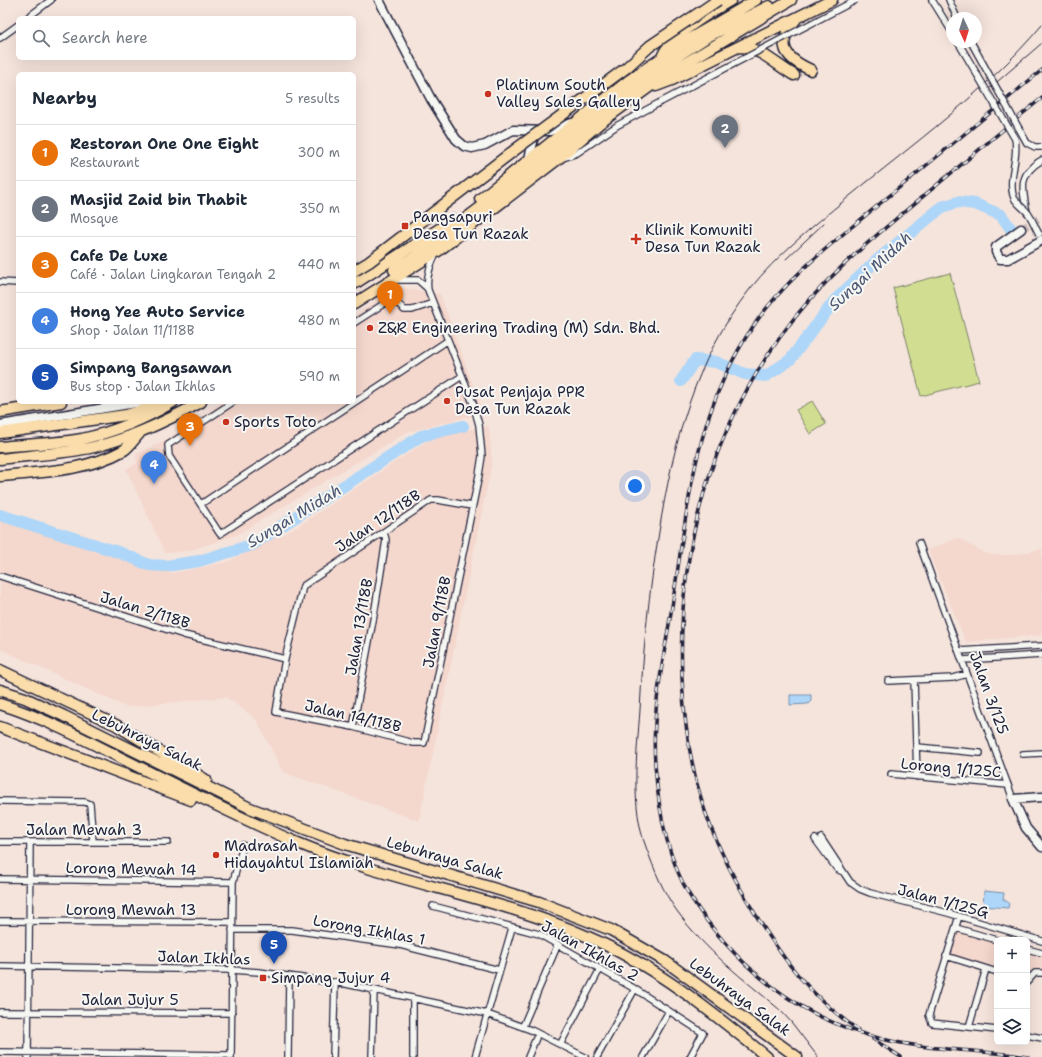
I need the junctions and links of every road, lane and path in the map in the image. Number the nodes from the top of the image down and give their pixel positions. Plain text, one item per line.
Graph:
1 (51, 0) edge
2 (379, 0) edge
3 (718, 0) edge
4 (731, 0) edge
5 (756, 0) edge
6 (780, 0) edge
7 (791, 0) edge
8 (832, 0) edge
9 (856, 0) edge
10 (932, 0) edge
11 (949, 0) edge
12 (954, 12) edge
13 (30, 16) edge
14 (799, 16) junction
15 (946, 22) edge
16 (16, 26) edge
17 (0, 38) edge
18 (739, 47) junction
19 (962, 48) edge
20 (974, 48) edge
21 (661, 59) junction
22 (811, 70) dead end
23 (794, 75) dead end
24 (643, 91) junction
25 (576, 121) junction
26 (530, 131) junction
27 (1042, 147) edge
28 (529, 159) junction
29 (558, 159) junction
30 (1042, 160) edge
31 (1027, 212) junction
32 (1034, 222) dead end
33 (1021, 229) tunnel mouth
34 (1042, 238) edge
35 (438, 251) junction
36 (356, 270) edge
37 (391, 280) junction
38 (0, 282) edge
39 (16, 283) edge
40 (356, 283) edge
41 (428, 290) junction
42 (356, 295) edge
43 (356, 303) edge
44 (432, 303) junction
45 (356, 322) edge
46 (447, 341) junction
47 (462, 376) junction
48 (356, 401) edge
49 (49, 404) edge
50 (128, 404) edge
51 (161, 404) edge
52 (169, 404) edge
53 (197, 404) edge
54 (230, 404) edge
55 (352, 404) edge
56 (0, 412) edge
57 (0, 425) edge
58 (140, 432) junction
59 (0, 433) edge
60 (82, 444) junction
61 (0, 447) edge
62 (0, 459) edge
63 (0, 476) edge
64 (201, 504) junction
65 (472, 506) junction
66 (384, 532) junction
67 (919, 543) dead end
68 (0, 576) edge
69 (1042, 646) edge
70 (959, 651) junction
71 (1042, 655) edge
72 (285, 659) junction
73 (963, 660) junction
74 (0, 670) edge
75 (967, 674) junction
76 (914, 680) junction
77 (888, 681) dead end
78 (0, 690) edge
79 (0, 704) edge
80 (0, 727) edge
81 (353, 727) junction
82 (424, 743) joint
83 (916, 747) junction
84 (1042, 753) edge
85 (980, 754) dead end
86 (1023, 754) dead end
87 (891, 774) dead end
88 (917, 777) junction
89 (1008, 785) junction
90 (1042, 797) edge
91 (1013, 799) junction
92 (0, 801) edge
93 (250, 808) junction
94 (249, 822) junction
95 (820, 841) dead end
96 (0, 842) edge
97 (30, 842) junction
98 (93, 842) junction
99 (168, 842) dead end
100 (243, 845) dead end
101 (1042, 847) edge
102 (0, 879) edge
103 (29, 879) junction
104 (233, 882) junction
105 (433, 906) dead end
106 (959, 916) junction
107 (0, 921) edge
108 (29, 921) junction
109 (232, 922) junction
110 (512, 928) junction
111 (956, 928) junction
112 (232, 930) junction
113 (994, 939) edge
114 (1042, 941) edge
115 (558, 944) junction
116 (1030, 950) edge
117 (1042, 953) edge
118 (946, 956) junction
119 (0, 966) edge
120 (29, 967) junction
121 (600, 969) junction
122 (986, 969) junction
123 (232, 970) junction
124 (499, 970) junction
125 (994, 971) edge
126 (1042, 972) edge
127 (289, 976) junction
128 (1030, 979) edge
129 (335, 982) junction
130 (635, 989) junction
131 (374, 990) junction
132 (413, 998) junction
133 (669, 1011) junction
134 (0, 1012) edge
135 (28, 1012) junction
136 (232, 1013) junction
137 (487, 1014) junction
138 (524, 1026) junction
139 (969, 1027) junction
140 (994, 1030) edge
141 (1030, 1036) edge
142 (536, 1038) dead end
143 (1042, 1038) edge
144 (561, 1043) junction
145 (0, 1052) edge
146 (28, 1054) edge
147 (231, 1056) edge
148 (288, 1057) edge
149 (333, 1057) edge
150 (372, 1057) edge
151 (413, 1057) edge
152 (475, 1057) edge
153 (528, 1057) edge
154 (585, 1057) edge
155 (597, 1057) edge
156 (643, 1057) edge
157 (690, 1057) edge
158 (767, 1057) edge
159 (797, 1057) edge

1 - 13 street
2 - 26 street
3 - 36 highway, bridge
4 - 21 highway
5 - 21 highway
6 - 42 highway
7 - 24 highway
8 - 14 highway
9 - 29 street, bridge
10 - 15 street
11 - 12 street
14 - 18 highway
14 - 22 highway
16 - 17 street
18 - 23 highway
18 - 24 highway
19 - 31 street, bridge
20 - 27 street, bridge
21 - 25 highway
24 - 29 highway
25 - 26 street
25 - 28 highway
26 - 28 street
28 - 40 highway
29 - 35 highway
30 - 31 street
31 - 34 street, bridge
32 - 34 street
33 - 34 street
35 - 37 highway
35 - 41 street
37 - 41 street
37 - 43 highway
38 - 39 street
41 - 44 street, Jalan 9/118B
44 - 45 street
44 - 46 street, Jalan 9/118B
46 - 47 street, Jalan 9/118B
46 - 48 street
47 - 64 street
47 - 65 street, Jalan 9/118B
49 - 56 highway
50 - 57 street
51 - 59 highway
52 - 60 highway
53 - 58 highway
54 - 64 street
55 - 64 street
58 - 60 highway
58 - 63 highway
60 - 61 highway
60 - 62 highway
65 - 66 street, Jalan 12/118B
65 - 82 street, Jalan 9/118B
66 - 72 street, Jalan 12/118B
66 - 81 street, Jalan 13/118B
67 - 70 street, Jalan 3/125
68 - 72 street, Jalan 2/118B
69 - 70 street
70 - 73 street, Jalan 3/125
71 - 73 street
72 - 81 street, Jalan 14/118B
73 - 75 street, Jalan 3/125
74 - 93 highway
75 - 76 street
75 - 89 street, Jalan 3/125
76 - 77 street
76 - 83 street
78 - 93 highway, Lebuhraya Salak
79 - 94 highway, Lebuhraya Salak
80 - 94 highway
81 - 82 street, Jalan 14/118B
83 - 85 street
83 - 88 street
84 - 86 street
87 - 88 street, Lorong 1/125C
88 - 89 street, Lorong 1/125C
89 - 91 street, Jalan 3/125
90 - 91 street
91 - 101 street, Jalan 3/125
92 - 98 street
93 - 159 highway, Lebuhraya Salak
94 - 158 highway, Lebuhraya Salak
95 - 106 street, Jalan 1/125G
96 - 97 street, Jalan Mewah 3
97 - 98 street, Jalan Mewah 3
97 - 103 street
98 - 99 street, Jalan Mewah 3
100 - 104 street
102 - 103 street, Lorong Mewah 14
103 - 104 street, Lorong Mewah 14
103 - 108 street
104 - 109 street
105 - 110 street, Jalan Ikhlas 2
106 - 111 street
106 - 114 street, Jalan 1/125G
107 - 108 street, Lorong Mewah 13
108 - 109 street, Lorong Mewah 13
108 - 120 street
109 - 112 street
110 - 115 street, Jalan Ikhlas 2
110 - 124 street
111 - 113 street
111 - 118 street
112 - 123 street
112 - 124 street, Lorong Ikhlas 1
115 - 121 street, Jalan Ikhlas 2
115 - 138 street
116 - 117 street
118 - 122 street
118 - 139 street
119 - 120 street, Jalan Ikhlas
120 - 123 street, Jalan Ikhlas
120 - 135 street
121 - 130 street, Jalan Ikhlas 2
121 - 144 street
122 - 125 street
122 - 139 street
123 - 127 street, Jalan Ikhlas
123 - 136 street
124 - 137 street
126 - 128 street
127 - 129 street, Jalan Ikhlas
127 - 148 street
129 - 131 street, Jalan Ikhlas
129 - 149 street
130 - 133 street, Jalan Ikhlas 2
130 - 155 street
131 - 132 street, Jalan Ikhlas
131 - 150 street
132 - 137 street, Jalan Ikhlas
132 - 151 street
133 - 156 street
133 - 157 street, Jalan Ikhlas 2
134 - 135 street, Jalan Jujur 5
135 - 136 street, Jalan Jujur 5
135 - 146 street
136 - 147 street
137 - 138 street, Jalan Ikhlas
137 - 152 street
138 - 144 street, Jalan Ikhlas
139 - 140 street
141 - 143 street
142 - 153 street
144 - 154 street, Jalan Ikhlas
145 - 146 street
146 - 147 street

